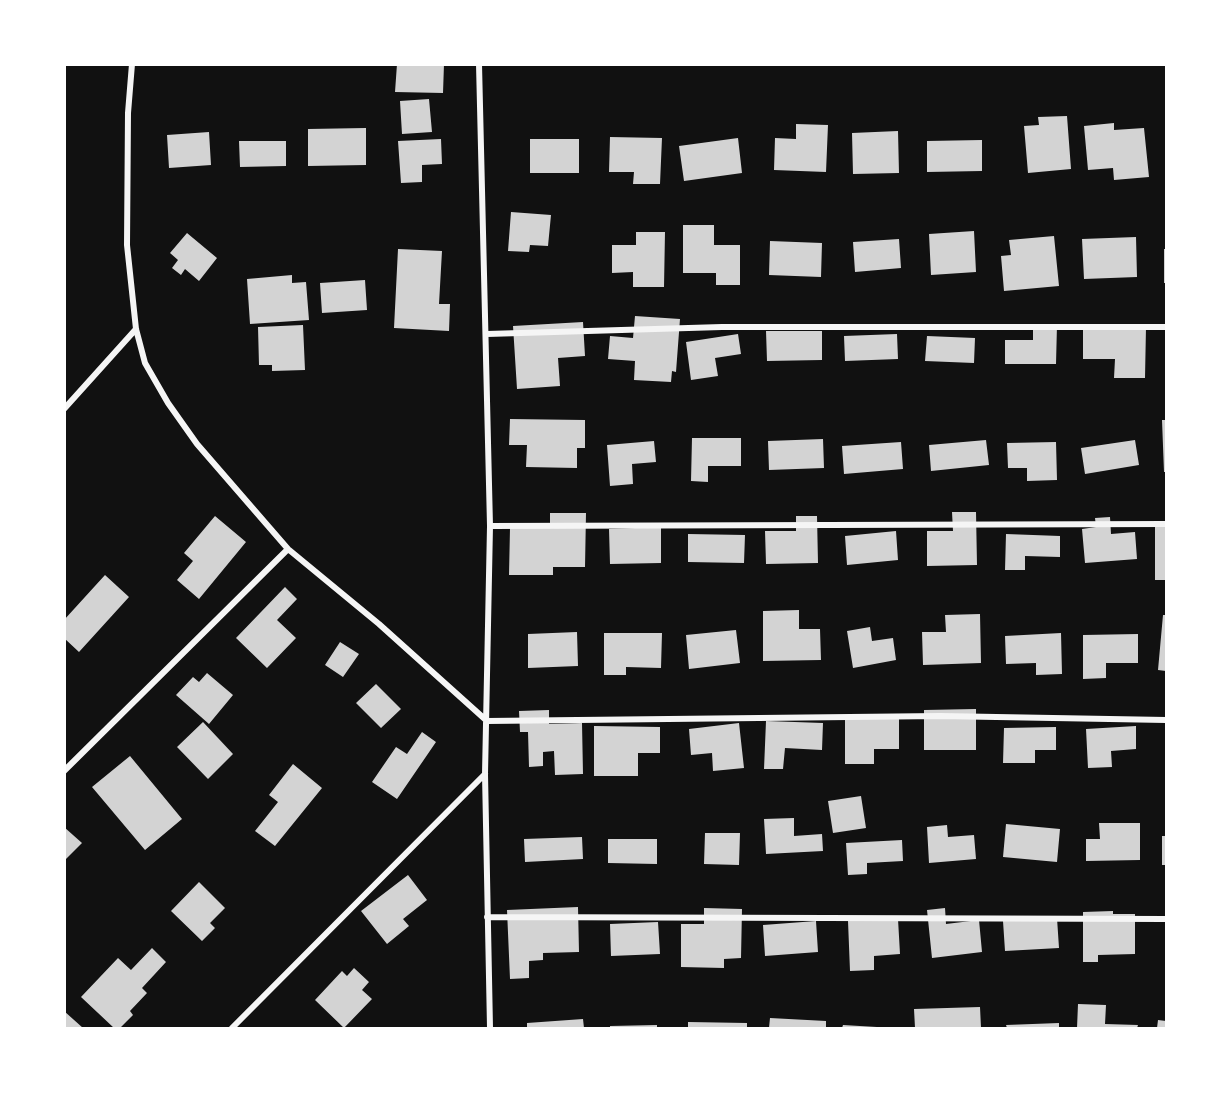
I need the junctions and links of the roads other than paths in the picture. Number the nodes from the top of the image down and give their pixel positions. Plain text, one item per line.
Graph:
1 (132, 64) edge
2 (479, 64) edge
3 (1167, 327) edge
4 (136, 329) junction
5 (487, 334) junction
6 (64, 409) edge
7 (1167, 524) edge
8 (490, 526) junction
9 (288, 549) junction
10 (1167, 720) edge
11 (487, 721) junction
12 (64, 771) edge
13 (485, 774) junction
14 (487, 917) junction
15 (1167, 919) edge
16 (232, 1029) edge
17 (490, 1029) edge

1 - 4 street
2 - 5 street
3 - 5 street
4 - 6 street
4 - 9 street
5 - 8 street
7 - 8 street
8 - 11 street
9 - 11 street
9 - 12 street
10 - 11 street
11 - 13 street
13 - 14 street
13 - 16 street
14 - 15 street
14 - 17 street

